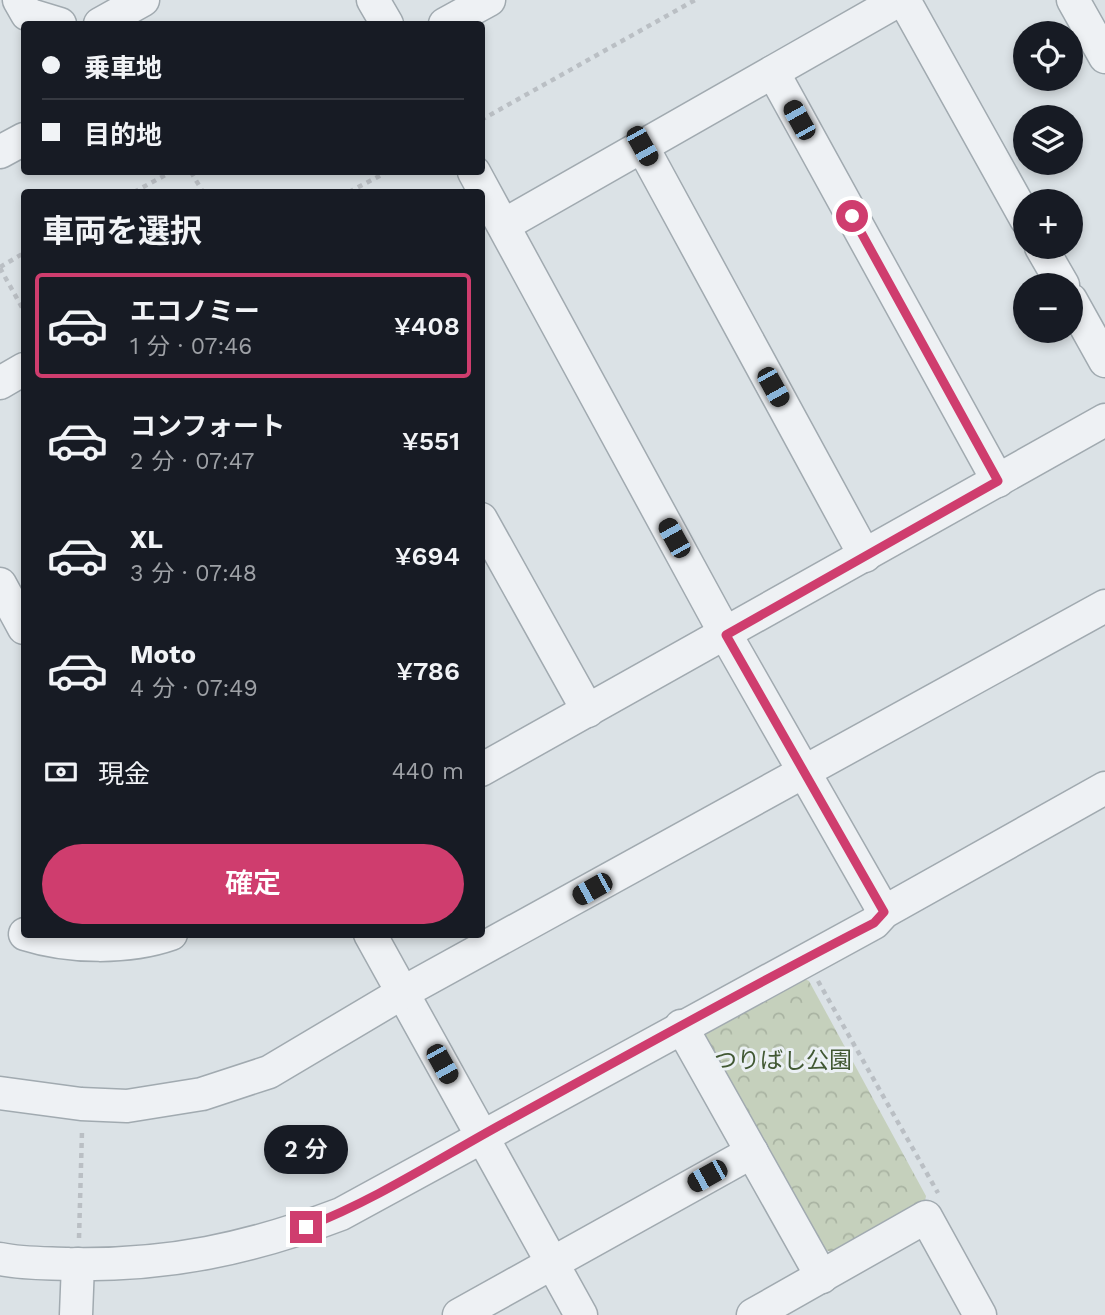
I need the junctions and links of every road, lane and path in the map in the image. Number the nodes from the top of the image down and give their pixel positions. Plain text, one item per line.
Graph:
1 (19, 0) edge
2 (143, 0) edge
3 (373, 0) edge
4 (489, 0) edge
5 (695, 0) edge
6 (901, 0) edge
7 (1073, 0) edge
8 (51, 21) edge
9 (105, 21) edge
10 (385, 21) edge
11 (450, 21) edge
12 (1105, 57) edge
13 (773, 72) junction
14 (485, 118) edge
15 (21, 141) edge
16 (642, 146) junction
17 (0, 152) edge
18 (166, 175) edge
19 (381, 175) edge
20 (140, 189) edge
21 (355, 189) edge
22 (485, 191) edge
23 (1013, 196) edge
24 (504, 225) junction
25 (21, 255) edge
26 (0, 268) edge
27 (21, 306) edge
28 (1083, 322) edge
29 (1105, 361) edge
30 (21, 371) edge
31 (0, 383) edge
32 (1105, 420) edge
33 (998, 481) junction
34 (485, 526) edge
35 (865, 556) junction
36 (0, 584) edge
37 (1105, 606) edge
38 (21, 622) edge
39 (726, 635) junction
40 (588, 711) junction
41 (485, 769) edge
42 (806, 773) junction
43 (1105, 788) edge
44 (884, 912) junction
45 (0, 926) edge
46 (21, 933) edge
47 (44, 938) edge
48 (148, 938) edge
49 (372, 938) edge
50 (805, 959) junction
51 (402, 993) junction
52 (681, 1026) junction
53 (0, 1093) edge
54 (82, 1127) dead end
55 (481, 1135) junction
56 (752, 1152) junction
57 (940, 1196) dead end
58 (0, 1259) edge
59 (551, 1263) junction
60 (78, 1264) junction
61 (822, 1277) junction
62 (76, 1315) edge
63 (459, 1315) edge
64 (581, 1315) edge
65 (753, 1315) edge
66 (980, 1315) edge

1 - 8 street
2 - 9 street
3 - 10 street
4 - 11 street
5 - 14 path
6 - 13 street
6 - 23 street
7 - 12 street
13 - 16 street
13 - 33 street
15 - 17 street
16 - 24 street
16 - 35 street
18 - 20 path
19 - 21 path
22 - 24 street
24 - 39 street
25 - 26 path
26 - 27 path
28 - 29 street
30 - 31 street
32 - 33 street
33 - 35 street
34 - 40 street
35 - 39 street
36 - 38 street
37 - 42 street
39 - 40 street
39 - 42 street
40 - 41 street
42 - 44 street
42 - 51 street
43 - 44 street
44 - 50 street
45 - 46 street
47 - 48 street
49 - 51 street
50 - 52 street
50 - 57 path
51 - 53 street
51 - 55 street
52 - 55 street
52 - 56 street
54 - 60 path
55 - 59 street
55 - 60 street
56 - 59 street
56 - 61 street
58 - 60 street
59 - 63 street
59 - 64 street
60 - 62 street
61 - 65 street
61 - 66 street

